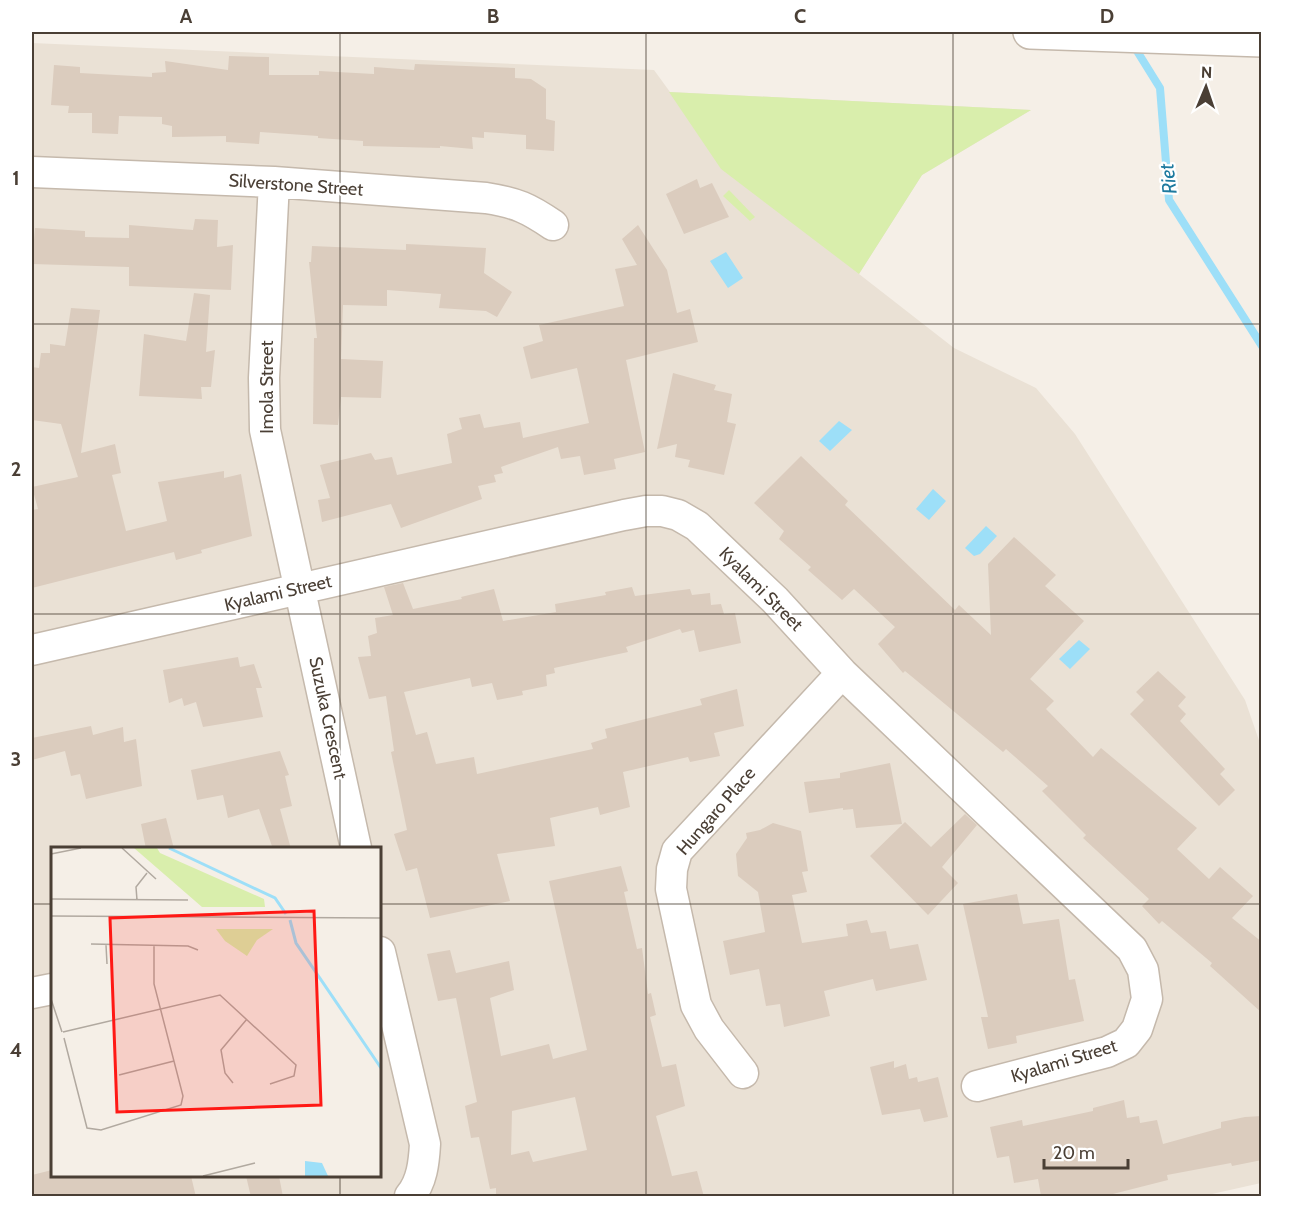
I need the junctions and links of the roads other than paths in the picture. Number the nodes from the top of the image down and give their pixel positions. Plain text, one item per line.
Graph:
1 (1030, 32) edge
2 (1262, 40) edge
3 (32, 172) edge
4 (274, 182) junction
5 (553, 225) dead end
6 (299, 588) junction
7 (32, 650) edge
8 (842, 673) junction
9 (356, 847) edge
10 (381, 956) edge
11 (51, 988) edge
12 (32, 993) edge
13 (743, 1073) dead end
14 (977, 1086) dead end
15 (410, 1197) edge

1 - 2 street
3 - 4 street, Silverstone Street
4 - 5 street, Silverstone Street
4 - 6 street, Imola Street
6 - 7 street, Kyalami Street
6 - 8 street, Kyalami Street
6 - 9 street, Suzuka Crescent
8 - 13 street, Hungaro Place
8 - 14 street, Kyalami Street
10 - 15 street
11 - 12 street

